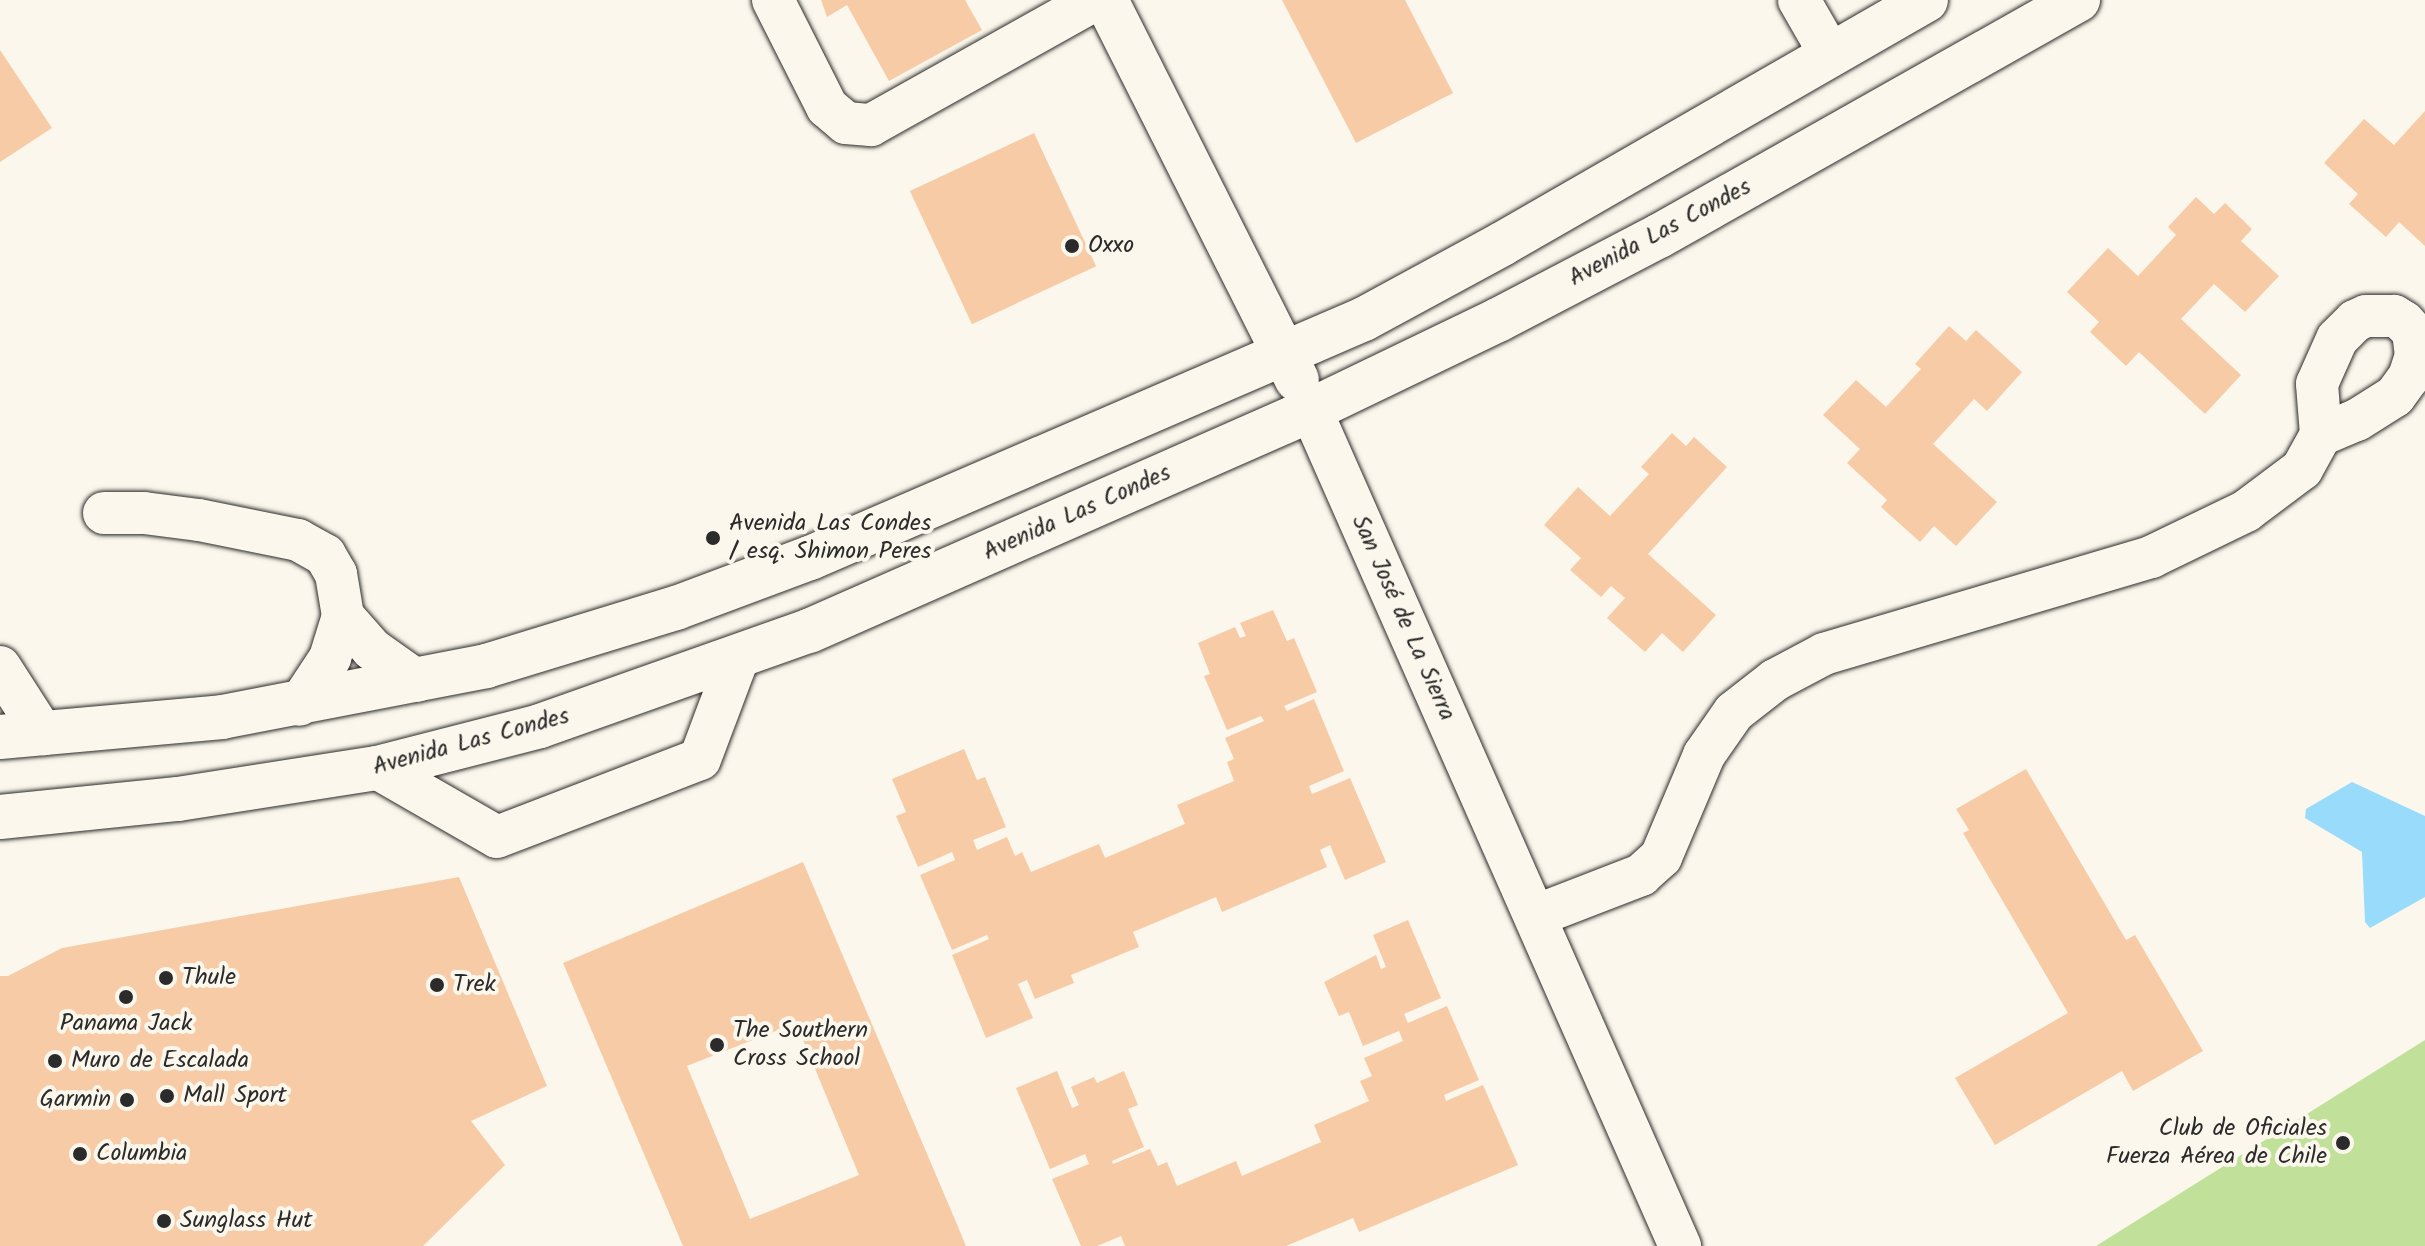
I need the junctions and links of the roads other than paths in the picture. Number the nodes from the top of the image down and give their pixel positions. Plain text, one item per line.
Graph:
1 (773, 0) edge
2 (1095, 0) edge
3 (1106, 0) edge
4 (1799, 0) edge
5 (1926, 0) edge
6 (2078, 0) edge
7 (1830, 54) junction
8 (1285, 356) junction
9 (1311, 410) junction
10 (2321, 435) dead end
11 (104, 513) dead end
12 (343, 616) junction
13 (738, 658) junction
14 (0, 667) edge
15 (417, 681) junction
16 (299, 705) junction
17 (43, 734) junction
18 (0, 737) edge
19 (377, 768) junction
20 (0, 817) edge
21 (1535, 916) junction
22 (1680, 1246) edge

1 - 2 street
3 - 8 main road, San José de La Sierra
4 - 7 street
5 - 7 main road
6 - 9 main road, Avenida Las Condes
7 - 8 main road
8 - 9 main road, San José de La Sierra
8 - 15 main road
9 - 13 main road, Avenida Las Condes
9 - 21 street, San José de La Sierra
10 - 21 street
11 - 12 street
12 - 15 street
12 - 16 street
13 - 19 main road, Avenida Las Condes
13 - 19 street
14 - 17 street
15 - 16 main road
16 - 17 main road
17 - 18 main road
19 - 20 main road, Avenida Las Condes
21 - 22 street, San José de La Sierra

